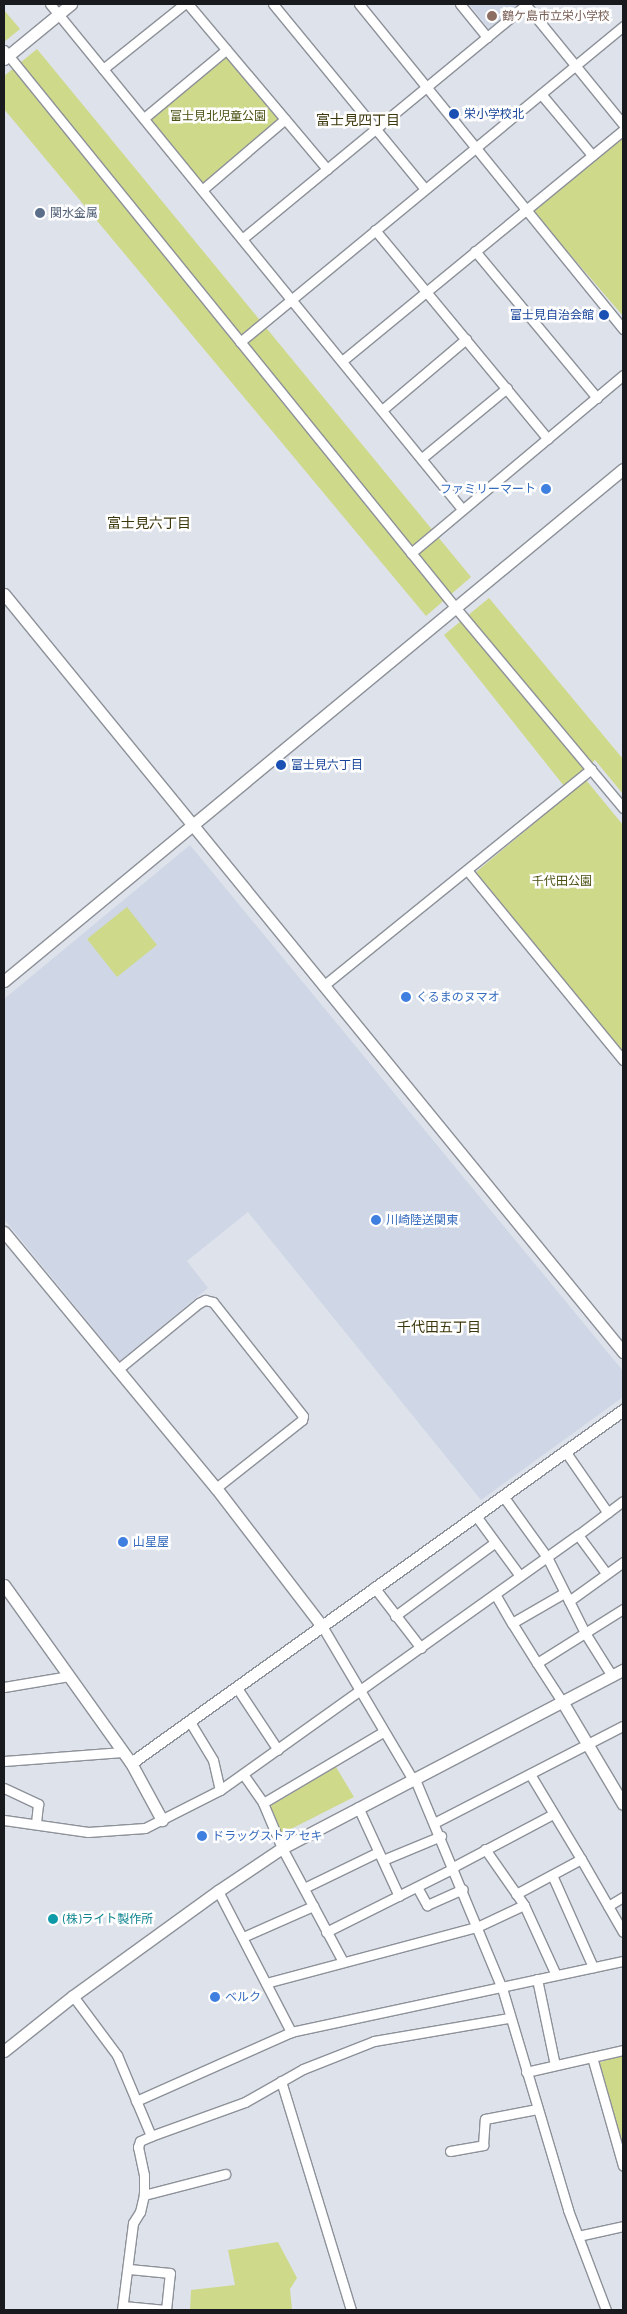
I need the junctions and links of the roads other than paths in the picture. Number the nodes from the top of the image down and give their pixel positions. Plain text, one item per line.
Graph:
1 (50, 4) edge
2 (70, 4) edge
3 (184, 4) edge
4 (188, 4) edge
5 (273, 4) edge
6 (359, 4) edge
7 (460, 4) edge
8 (526, 4) edge
9 (58, 14) junction
10 (623, 26) edge
11 (487, 37) junction
12 (226, 50) junction
13 (5, 55) edge
14 (575, 66) junction
15 (104, 69) junction
16 (426, 87) junction
17 (541, 94) junction
18 (144, 118) junction
19 (285, 119) junction
20 (623, 124) edge
21 (376, 129) junction
22 (623, 130) edge
23 (475, 148) junction
24 (592, 155) junction
25 (327, 170) junction
26 (425, 189) junction
27 (202, 190) junction
28 (525, 210) junction
29 (376, 230) junction
30 (242, 239) junction
31 (476, 251) junction
32 (427, 291) junction
33 (292, 299) junction
34 (623, 329) edge
35 (466, 339) junction
36 (240, 342) junction
37 (342, 361) junction
38 (623, 376) edge
39 (507, 388) junction
40 (596, 398) junction
41 (382, 410) junction
42 (548, 439) junction
43 (422, 458) junction
44 (623, 469) edge
45 (462, 509) junction
46 (411, 553) junction
47 (6, 601) edge
48 (455, 607) junction
49 (590, 769) junction
50 (623, 808) edge
51 (192, 825) junction
52 (467, 870) junction
53 (4, 981) edge
54 (323, 986) junction
55 (623, 1060) edge
56 (4, 1232) edge
57 (623, 1352) edge
58 (117, 1370) junction
59 (621, 1415) edge
60 (564, 1451) junction
61 (216, 1488) junction
62 (503, 1496) junction
63 (623, 1501) edge
64 (608, 1513) junction
65 (476, 1516) junction
66 (578, 1535) junction
67 (494, 1544) junction
68 (547, 1557) junction
69 (623, 1562) edge
70 (606, 1573) junction
71 (520, 1576) junction
72 (374, 1587) junction
73 (5, 1591) edge
74 (495, 1594) junction
75 (566, 1597) junction
76 (623, 1609) edge
77 (395, 1616) junction
78 (512, 1623) junction
79 (322, 1626) junction
80 (585, 1633) junction
81 (421, 1648) junction
82 (537, 1663) junction
83 (623, 1670) edge
84 (69, 1676) junction
85 (612, 1676) junction
86 (4, 1687) edge
87 (237, 1688) junction
88 (359, 1690) junction
89 (562, 1703) junction
90 (190, 1722) junction
91 (623, 1726) edge
92 (383, 1732) junction
93 (588, 1744) junction
94 (278, 1750) junction
95 (123, 1752) junction
96 (4, 1761) edge
97 (131, 1763) junction
98 (243, 1774) junction
99 (530, 1774) junction
100 (413, 1778) junction
101 (4, 1788) edge
102 (220, 1790) junction
103 (263, 1803) junction
104 (623, 1804) edge
105 (358, 1807) junction
106 (553, 1814) junction
107 (4, 1820) edge
108 (162, 1820) junction
109 (434, 1823) junction
110 (36, 1824) junction
111 (441, 1836) junction
112 (282, 1848) junction
113 (485, 1848) junction
114 (378, 1852) junction
115 (581, 1859) junction
116 (383, 1860) junction
117 (453, 1868) junction
118 (552, 1875) junction
119 (416, 1887) junction
120 (304, 1888) junction
121 (463, 1889) junction
122 (218, 1890) junction
123 (516, 1894) junction
124 (399, 1896) junction
125 (623, 1897) edge
126 (313, 1906) junction
127 (524, 1906) junction
128 (608, 1906) junction
129 (476, 1926) junction
130 (326, 1932) junction
131 (623, 1932) edge
132 (243, 1937) junction
133 (623, 1961) edge
134 (343, 1962) junction
135 (593, 1967) junction
136 (556, 1976) junction
137 (537, 1979) junction
138 (266, 1982) junction
139 (502, 1988) junction
140 (73, 1996) junction
141 (509, 2018) junction
142 (291, 2032) junction
143 (623, 2050) edge
144 (4, 2051) edge
145 (592, 2057) junction
146 (555, 2065) junction
147 (526, 2072) junction
148 (281, 2081) junction
149 (136, 2101) junction
150 (538, 2109) junction
151 (151, 2136) junction
152 (620, 2147) edge
153 (450, 2151) dead end
154 (623, 2166) edge
155 (225, 2174) dead end
156 (144, 2195) junction
157 (623, 2226) edge
158 (578, 2236) junction
159 (129, 2269) junction
160 (122, 2308) edge
161 (351, 2310) edge
162 (606, 2310) edge

1 - 9 street
2 - 9 street
3 - 15 street
4 - 12 street
5 - 21 street
6 - 16 street
7 - 11 street
8 - 11 street
8 - 14 street
9 - 13 street
9 - 15 street
10 - 14 street
11 - 16 street
12 - 18 street
12 - 19 street
13 - 36 street
14 - 17 street
14 - 20 street
15 - 18 street
16 - 21 street
16 - 23 street
17 - 23 street
17 - 24 street
18 - 27 street
19 - 25 street
19 - 27 street
21 - 25 street
21 - 26 street
22 - 24 street
23 - 26 street
23 - 28 street
24 - 28 street
25 - 30 street
26 - 29 street
27 - 30 street
28 - 31 street
28 - 34 street
29 - 32 street
29 - 33 street
30 - 33 street
31 - 32 street
31 - 40 street
32 - 35 street
32 - 37 street
33 - 36 street
33 - 37 street
35 - 39 street
35 - 41 street
36 - 46 street
37 - 41 street
38 - 40 street
39 - 42 street
39 - 43 street
40 - 42 street
41 - 43 street
42 - 45 street
43 - 45 street
44 - 48 street
45 - 46 street
46 - 48 street
47 - 51 street
48 - 49 street
48 - 51 street
49 - 50 street
49 - 52 street
51 - 53 street
51 - 54 street
52 - 54 street
52 - 55 street
54 - 57 street
56 - 58 street
58 - 61 street
58 - 61 street
59 - 60 street
60 - 62 street
60 - 64 street
61 - 79 street
62 - 65 street
62 - 68 street
63 - 64 street
64 - 66 street
65 - 67 street
65 - 72 street
66 - 68 street
66 - 70 street
67 - 71 street
67 - 77 street
68 - 71 street
68 - 75 street
69 - 70 street
70 - 75 street
71 - 74 street
72 - 77 street
72 - 79 street
73 - 84 street
74 - 78 street
74 - 81 street
75 - 78 street
75 - 80 street
76 - 80 street
77 - 81 street
78 - 82 street
79 - 87 street
79 - 88 street
80 - 82 street
80 - 85 street
81 - 88 street
82 - 89 street
83 - 85 street
84 - 86 street
84 - 95 street
85 - 89 street
87 - 90 street
87 - 94 street
88 - 92 street
88 - 94 street
89 - 93 street
89 - 100 street
90 - 97 street
90 - 102 street
91 - 93 street
92 - 100 street
92 - 103 street
93 - 99 street
93 - 104 street
94 - 98 street
95 - 96 street
95 - 97 street
97 - 108 street
98 - 102 street
98 - 103 street
99 - 106 street
99 - 109 street
100 - 105 street
100 - 109 street
101 - 110 street
102 - 108 street
103 - 112 street
105 - 112 street
105 - 114 street
106 - 113 street
106 - 115 street
107 - 110 street
108 - 110 street
109 - 111 street
111 - 116 street
111 - 117 street
112 - 120 street
112 - 122 street
113 - 117 street
113 - 123 street
114 - 116 street
114 - 120 street
115 - 118 street
115 - 128 street
116 - 124 street
117 - 119 street
117 - 121 street
118 - 123 street
118 - 135 street
119 - 121 street
119 - 124 street
120 - 126 street
121 - 129 street
122 - 132 street
122 - 140 street
123 - 127 street
124 - 130 street
125 - 128 street
126 - 130 street
126 - 132 street
127 - 129 street
127 - 136 street
128 - 131 street
129 - 134 street
129 - 139 street
130 - 134 street
132 - 138 street
133 - 135 street
134 - 138 street
135 - 136 street
136 - 137 street
137 - 139 street
137 - 146 street
138 - 142 street
139 - 141 street
139 - 142 street
140 - 144 street
140 - 149 street
141 - 147 street
141 - 148 street
142 - 149 street
143 - 145 street
145 - 146 street
145 - 152 street
146 - 147 street
147 - 150 street
148 - 151 street
148 - 161 street
149 - 151 street
150 - 153 street
150 - 158 street
151 - 156 street
152 - 154 street
155 - 156 street
156 - 159 street
157 - 158 street
158 - 162 street
159 - 160 street
159 - 160 street

